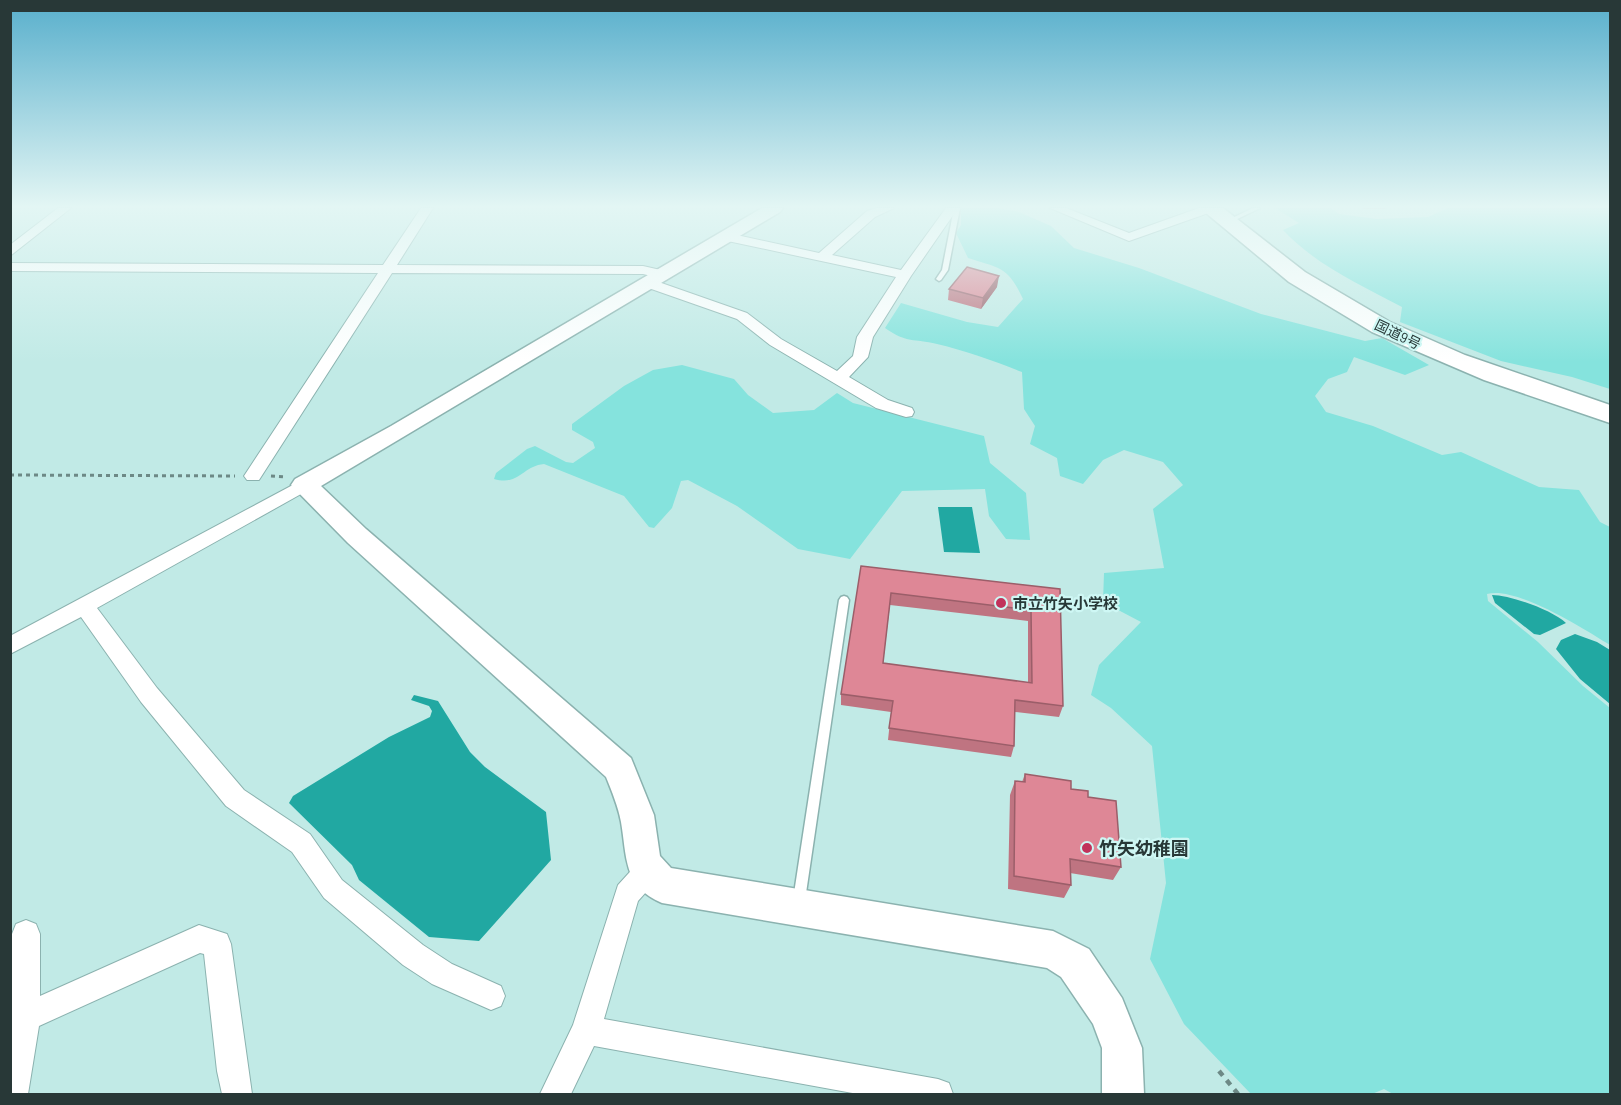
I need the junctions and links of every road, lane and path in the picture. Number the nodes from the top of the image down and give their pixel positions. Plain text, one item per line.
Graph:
1 (393, 260) edge
2 (683, 260) edge
3 (839, 260) edge
4 (914, 260) edge
5 (947, 260) edge
6 (1276, 260) edge
7 (10, 267) edge
8 (388, 268) junction
9 (904, 274) junction
10 (652, 278) junction
11 (939, 279) dead end
12 (839, 378) junction
13 (906, 412) dead end
14 (1611, 414) edge
15 (10, 475) edge
16 (253, 476) junction
17 (304, 485) junction
18 (844, 600) dead end
19 (84, 605) junction
20 (10, 646) edge
21 (647, 872) junction
22 (798, 908) junction
23 (21, 949) edge
24 (491, 996) dead end
25 (26, 1017) junction
26 (586, 1030) junction
27 (1219, 1071) dead end
28 (13, 1095) edge
29 (237, 1095) edge
30 (555, 1095) edge
31 (938, 1095) edge
32 (1123, 1095) edge
33 (1238, 1095) edge

1 - 8 street
2 - 10 street
3 - 9 street
4 - 9 street
5 - 11 lane
6 - 14 highway, 国道9号
7 - 8 street
8 - 10 street
8 - 16 street
9 - 12 street
10 - 12 street
10 - 17 street
12 - 13 street
15 - 16 path
16 - 17 path
17 - 19 street
17 - 21 street
18 - 22 lane
19 - 20 street
19 - 24 street
21 - 22 street
21 - 26 street
22 - 32 street
23 - 25 street
25 - 28 street
25 - 29 street
26 - 30 street
26 - 31 street
27 - 33 path

